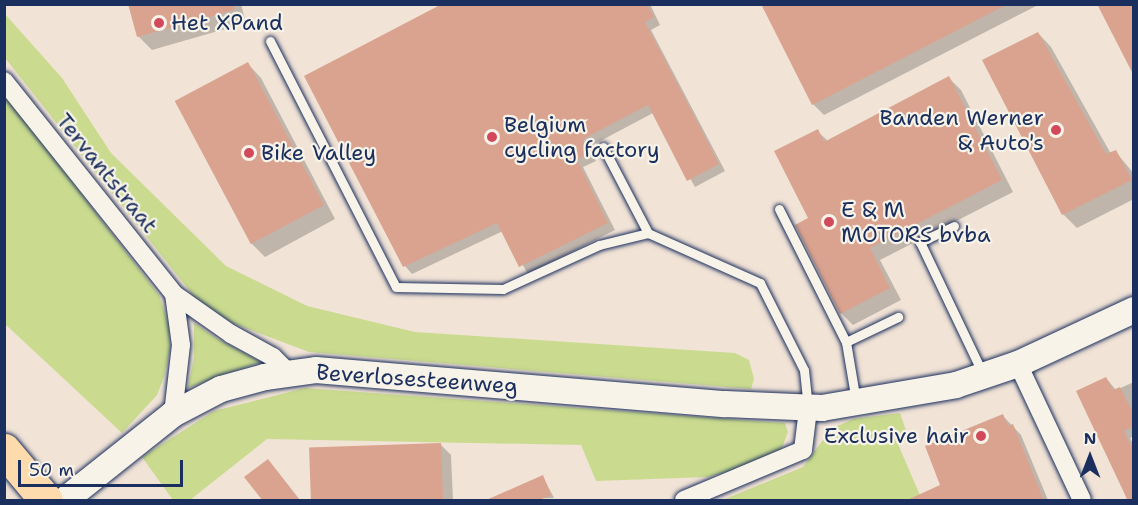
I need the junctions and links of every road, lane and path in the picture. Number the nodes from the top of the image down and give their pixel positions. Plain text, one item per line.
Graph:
1 (270, 41) dead end
2 (4, 81) edge
3 (603, 147) dead end
4 (779, 209) dead end
5 (954, 226) dead end
6 (648, 233) junction
7 (174, 294) junction
8 (1134, 310) edge
9 (897, 317) dead end
10 (846, 342) junction
11 (1018, 364) junction
12 (289, 373) junction
13 (984, 376) junction
14 (856, 403) junction
15 (808, 409) junction
16 (172, 414) junction
17 (4, 450) edge
18 (46, 501) edge
19 (65, 501) edge
20 (684, 501) edge
21 (1082, 501) edge

1 - 6 lane
2 - 7 street, Tervantstraat
3 - 6 lane
4 - 10 lane
5 - 13 lane
6 - 15 lane
7 - 12 street, Tervantstraat
7 - 16 street
8 - 11 street, Beverlosesteenweg
9 - 10 lane
10 - 14 lane
11 - 13 street, Beverlosesteenweg
11 - 21 street
12 - 15 street, Beverlosesteenweg
12 - 16 street, Beverlosesteenweg
13 - 14 street, Beverlosesteenweg
14 - 15 street, Beverlosesteenweg
15 - 20 street
16 - 19 street, Beverlosesteenweg
17 - 18 highway

